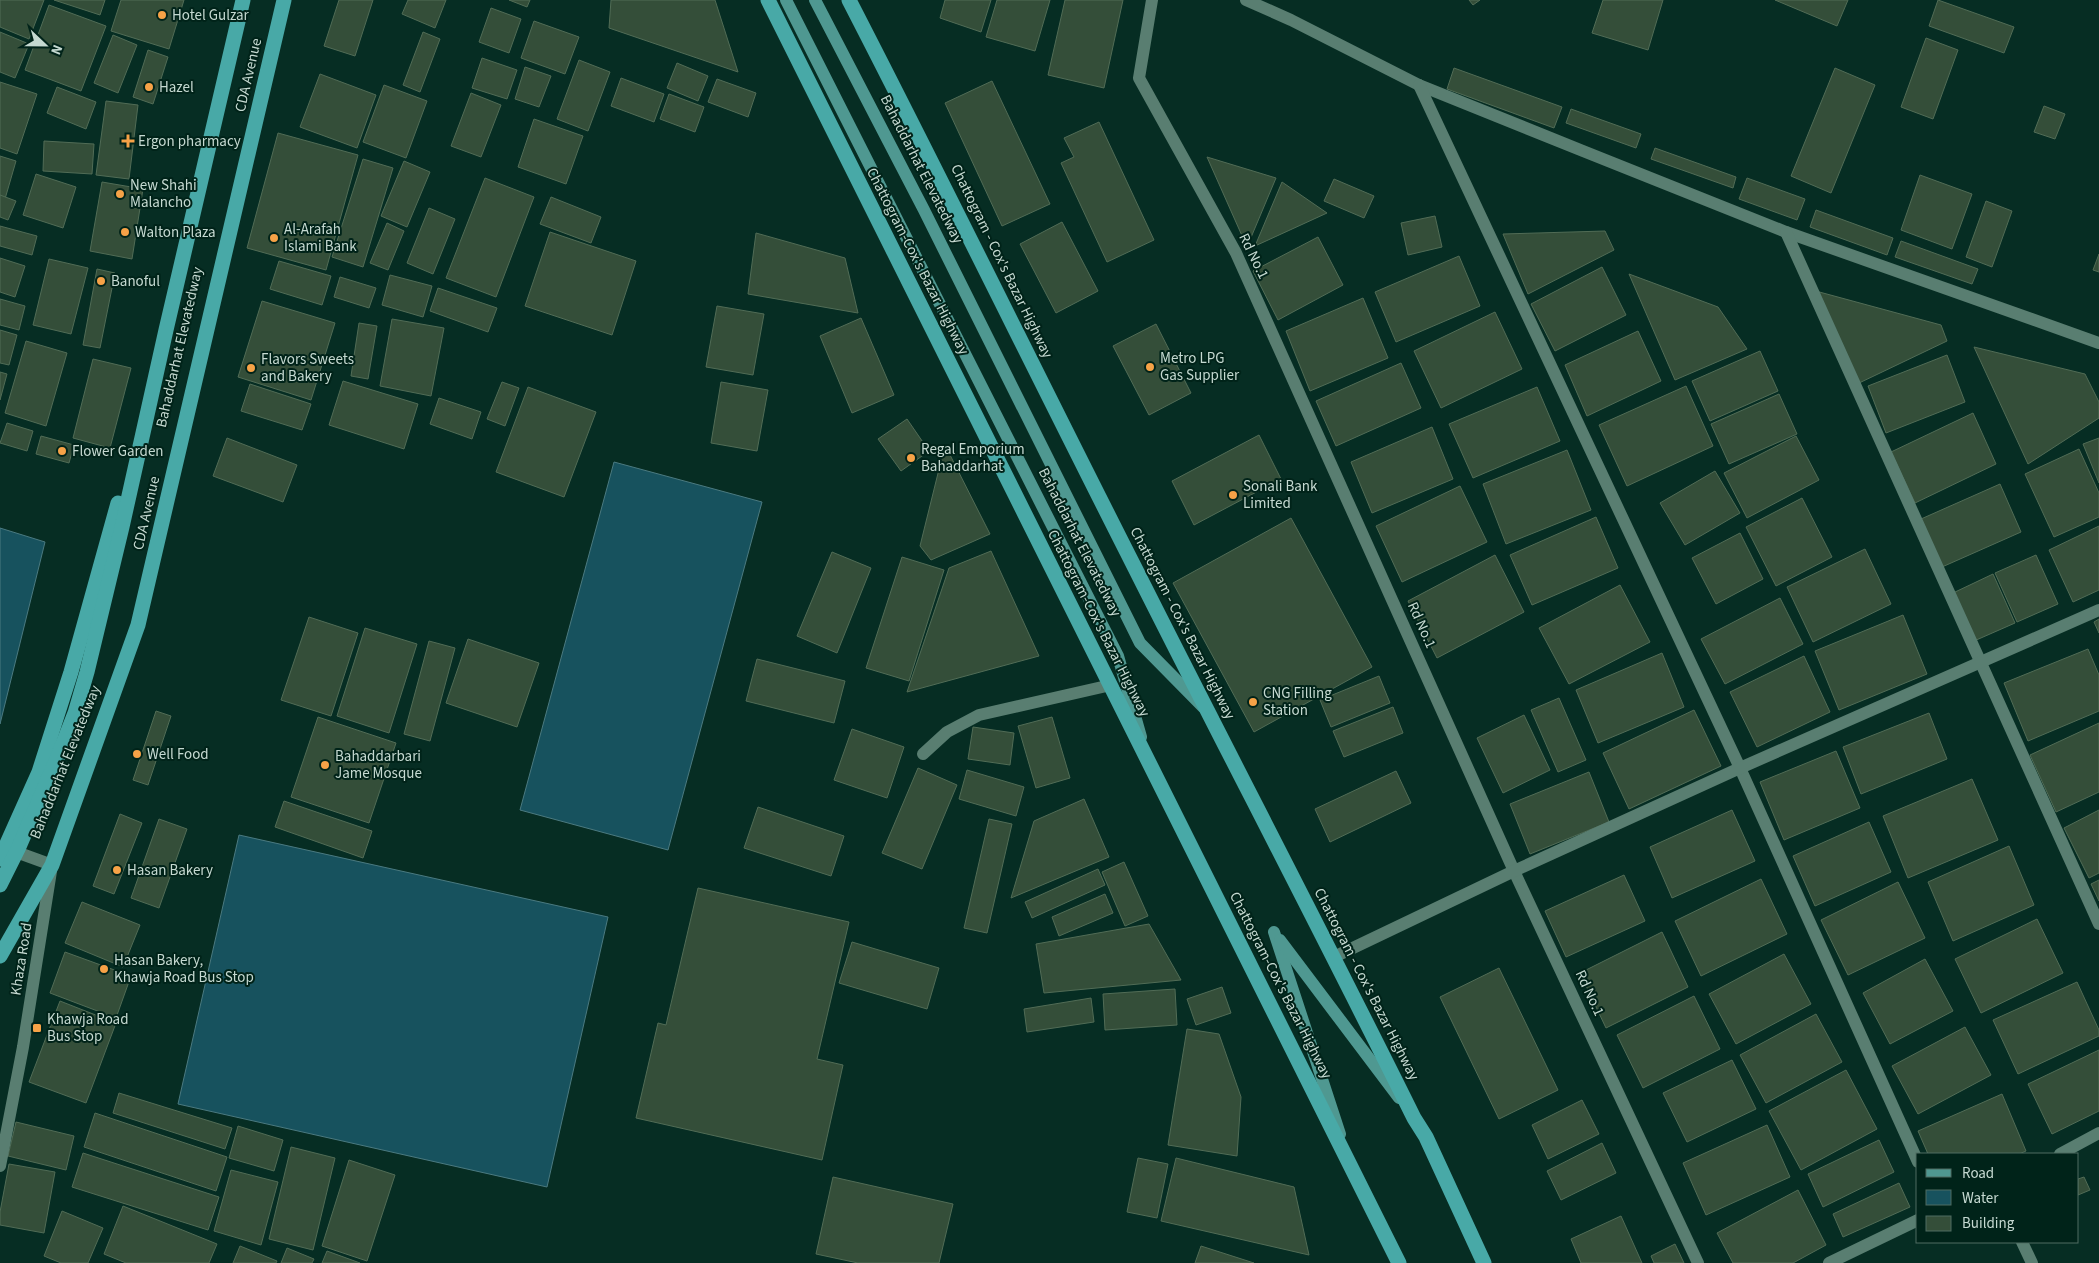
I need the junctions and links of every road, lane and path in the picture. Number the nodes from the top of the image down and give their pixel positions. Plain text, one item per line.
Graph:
1 (241, 0) edge
2 (277, 0) edge
3 (284, 0) edge
4 (768, 0) edge
5 (786, 0) edge
6 (815, 0) edge
7 (848, 0) edge
8 (1152, 0) edge
9 (1246, 0) edge
10 (1419, 85) junction
11 (1786, 232) junction
12 (2099, 343) edge
13 (2099, 610) edge
14 (1980, 663) junction
15 (1111, 685) junction
16 (1209, 713) junction
17 (923, 754) dead end
18 (1147, 758) junction
19 (1740, 768) junction
20 (2, 852) edge
21 (52, 865) junction
22 (1514, 871) junction
23 (0, 885) edge
24 (2099, 924) edge
25 (0, 945) edge
26 (0, 956) edge
27 (1334, 957) junction
28 (1414, 1118) junction
29 (2099, 1134) edge
30 (2062, 1153) edge
31 (1916, 1158) edge
32 (1349, 1160) junction
33 (0, 1166) edge
34 (1916, 1221) edge
35 (2022, 1243) edge
36 (1398, 1263) edge
37 (1484, 1263) edge
38 (1698, 1263) edge
39 (1828, 1263) edge
40 (2032, 1263) edge

1 - 20 highway, CDA Avenue
1 - 23 highway, Bahaddarhat Elevatedway
2 - 25 highway, Bahaddarhat Elevatedway
3 - 21 highway, CDA Avenue
4 - 15 highway, Chattogram-Cox's Bazar Highway
5 - 18 main road, Bahaddarhat Elevatedway
6 - 16 main road, Bahaddarhat Elevatedway
7 - 16 highway, Chattogram - Cox's Bazar Highway
8 - 22 street, Rd No.1
9 - 10 street
10 - 11 street
10 - 19 street
11 - 12 street
11 - 14 street
13 - 14 street
14 - 19 street
14 - 24 street
15 - 17 street
15 - 18 highway, Chattogram-Cox's Bazar Highway
16 - 27 highway, Chattogram - Cox's Bazar Highway
18 - 32 highway, Chattogram-Cox's Bazar Highway
19 - 22 street
19 - 31 street
20 - 21 street
21 - 26 highway, CDA Avenue
21 - 33 street, Khaza Road
22 - 27 street
22 - 38 street, Rd No.1
27 - 28 highway, Chattogram - Cox's Bazar Highway
28 - 32 main road
28 - 37 highway, Chattogram - Cox's Bazar Highway
29 - 30 street
32 - 36 highway, Chattogram-Cox's Bazar Highway
34 - 39 street
35 - 40 street

